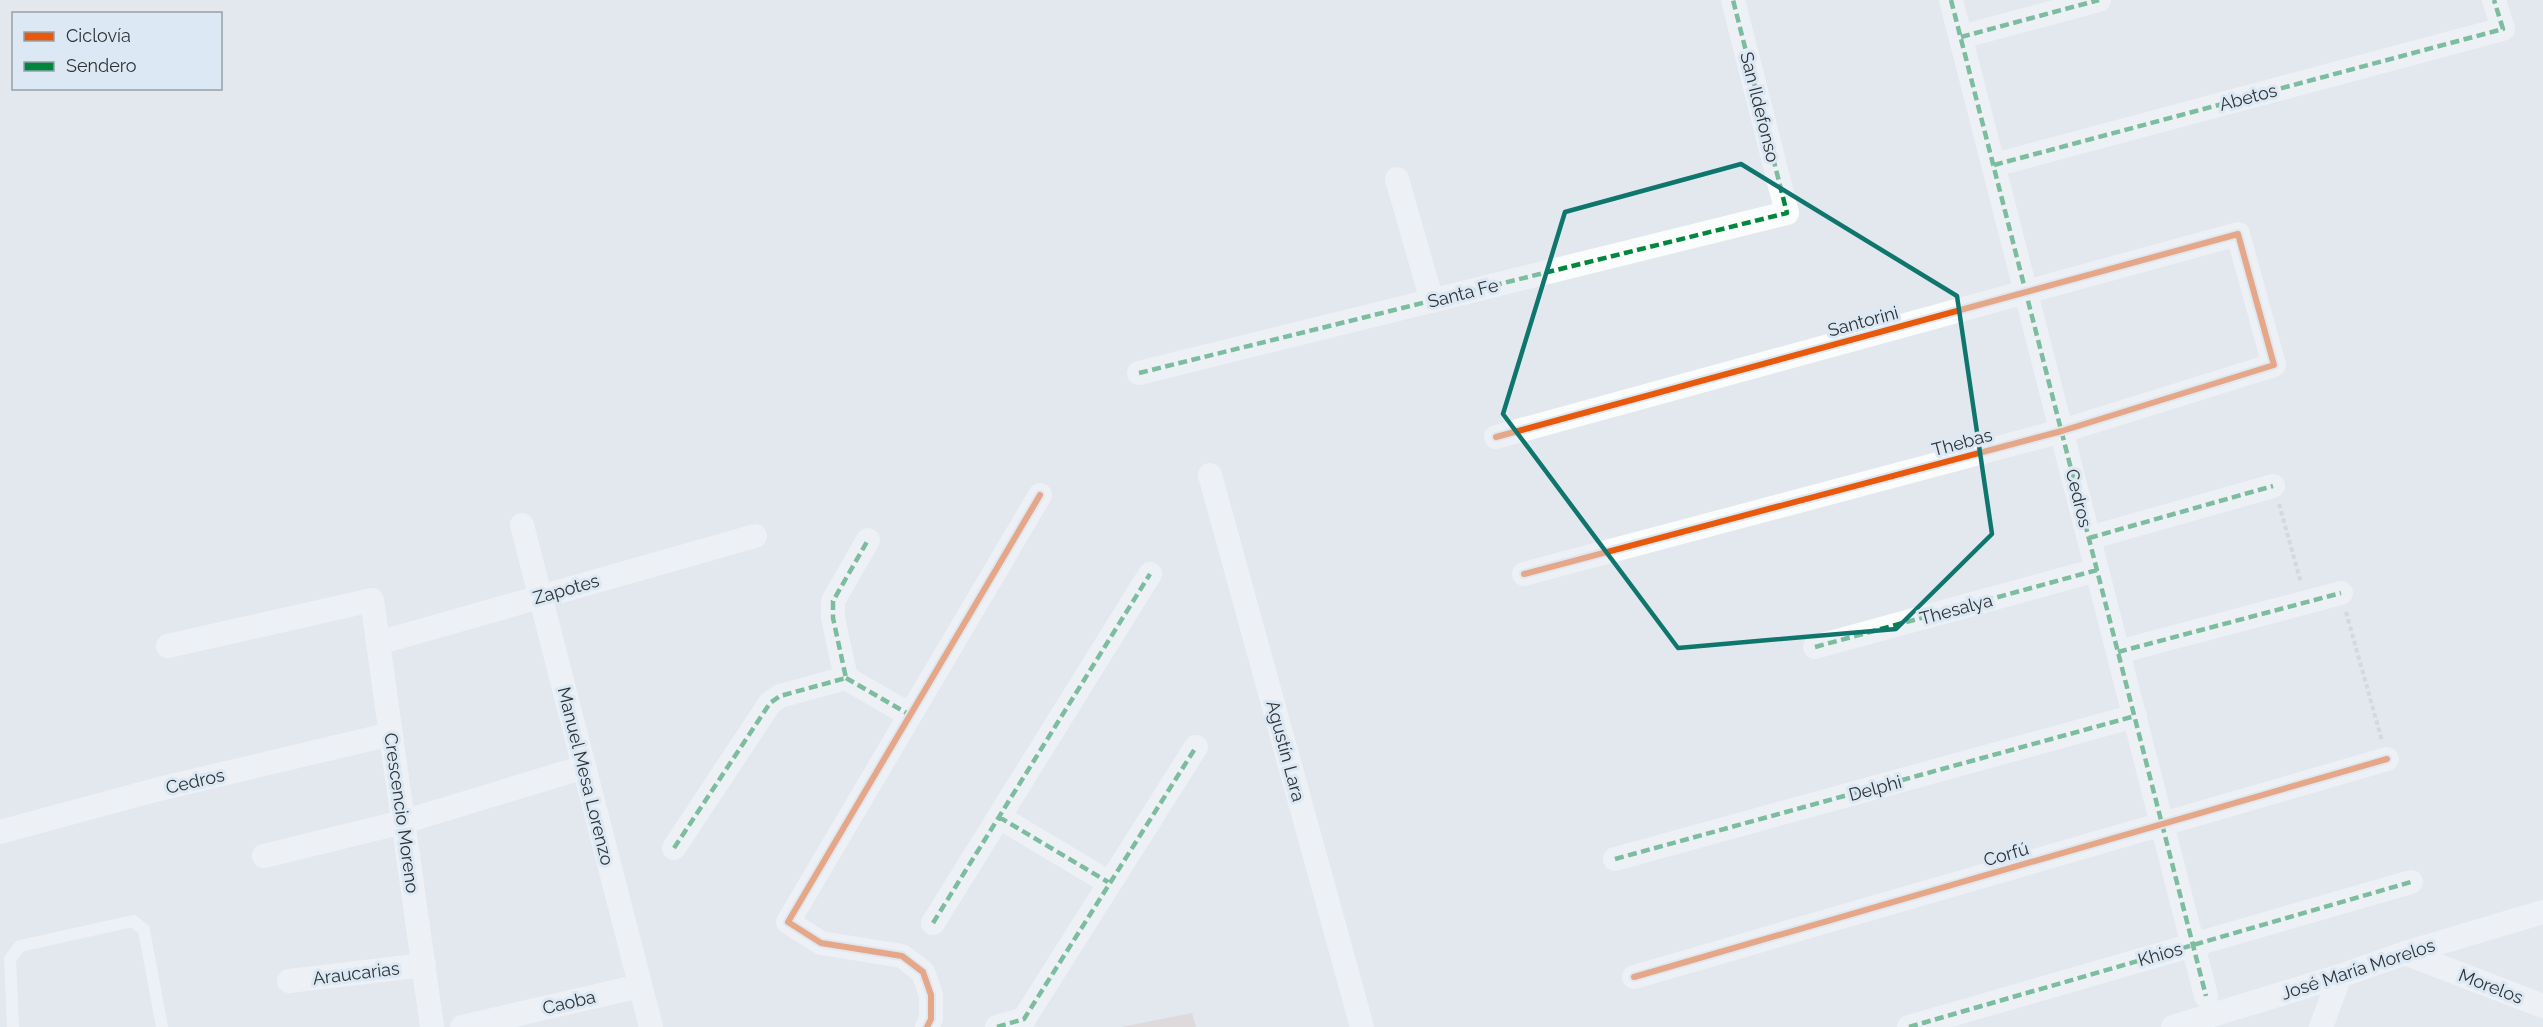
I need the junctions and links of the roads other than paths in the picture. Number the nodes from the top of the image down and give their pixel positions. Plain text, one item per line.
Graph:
1 (1733, 0) edge
2 (1951, 0) edge
3 (2099, 0) edge
4 (2494, 0) edge
5 (1961, 37) junction
6 (1994, 165) junction
7 (1397, 179) dead end
8 (1787, 213) joint
9 (2238, 234) joint
10 (2026, 292) junction
11 (1432, 301) junction
12 (1139, 373) dead end
13 (2062, 431) junction
14 (1496, 437) dead end
15 (1210, 475) dead end
16 (2273, 486) road end
17 (1040, 495) dead end
18 (522, 525) dead end
19 (755, 536) dead end
20 (2089, 538) junction
21 (868, 540) dead end
22 (2097, 570) junction
23 (1524, 573) dead end
24 (1150, 574) dead end
25 (2341, 593) road end
26 (540, 596) junction
27 (378, 643) junction
28 (168, 646) dead end
29 (1815, 647) dead end
30 (2118, 652) junction
31 (846, 678) junction
32 (910, 715) junction
33 (2135, 716) junction
34 (391, 734) junction
35 (1196, 747) dead end
36 (2387, 759) road end
37 (584, 767) junction
38 (999, 816) junction
39 (403, 822) junction
40 (2163, 824) junction
41 (0, 832) edge
42 (674, 848) dead end
43 (264, 856) dead end
44 (1616, 859) dead end
45 (1108, 882) junction
46 (2411, 882) dead end
47 (2543, 912) edge
48 (933, 923) dead end
49 (2193, 944) junction
50 (2405, 953) junction
51 (424, 965) junction
52 (2340, 976) junction
53 (1634, 977) dead end
54 (289, 981) dead end
55 (640, 986) junction
56 (2206, 996) dead end
57 (2543, 1006) edge
58 (13, 1027) edge
59 (162, 1027) edge
60 (432, 1027) edge
61 (462, 1027) edge
62 (651, 1027) edge
63 (927, 1027) edge
64 (997, 1027) edge
65 (1362, 1027) edge
66 (1909, 1027) edge
67 (2173, 1027) edge
68 (2321, 1027) edge

1 - 8 street, San Ildefonso
2 - 5 street, Cedros
3 - 5 street
4 - 6 street, Abetos
5 - 6 street, Cedros
6 - 10 street, Cedros
7 - 11 street
8 - 11 street, Santa Fe
9 - 10 street, Santorini
9 - 13 street, Thebas
10 - 13 street, Cedros
10 - 14 street, Santorini
11 - 12 street, Santa Fe
13 - 20 street, Cedros
13 - 23 street, Thebas
15 - 65 street, Agustín Lara
16 - 20 street
17 - 32 street
18 - 26 street, Manuel Mesa Lorenzo
19 - 26 street, Zapotes
20 - 22 street, Cedros
21 - 31 street
22 - 29 street, Thesalya
22 - 30 street, Cedros
24 - 38 street
25 - 30 street
26 - 27 street, Zapotes
26 - 37 street, Manuel Mesa Lorenzo
27 - 28 street, Crescencio Moreno
27 - 34 street, Crescencio Moreno
30 - 33 street, Cedros
31 - 32 street
31 - 42 street
32 - 63 street
33 - 40 street, Cedros
33 - 44 street, Delphi
34 - 39 street, Crescencio Moreno
34 - 41 street, Cedros
35 - 45 street
36 - 40 street, Corfú
37 - 39 street
37 - 55 street, Manuel Mesa Lorenzo
38 - 45 street
38 - 48 street
39 - 43 street
39 - 51 street, Crescencio Moreno
40 - 49 street, Cedros
40 - 53 street, Corfú
45 - 64 street
46 - 49 street, Khios
47 - 50 street, José María Morelos
49 - 56 street, Cedros
49 - 66 street, Khios
50 - 52 street, José María Morelos
50 - 57 street, Morelos
51 - 54 street, Araucarias
51 - 60 street, Crescencio Moreno
52 - 67 street, José María Morelos
52 - 68 street
55 - 61 street, Caoba
55 - 62 street, Manuel Mesa Lorenzo
58 - 59 lane

